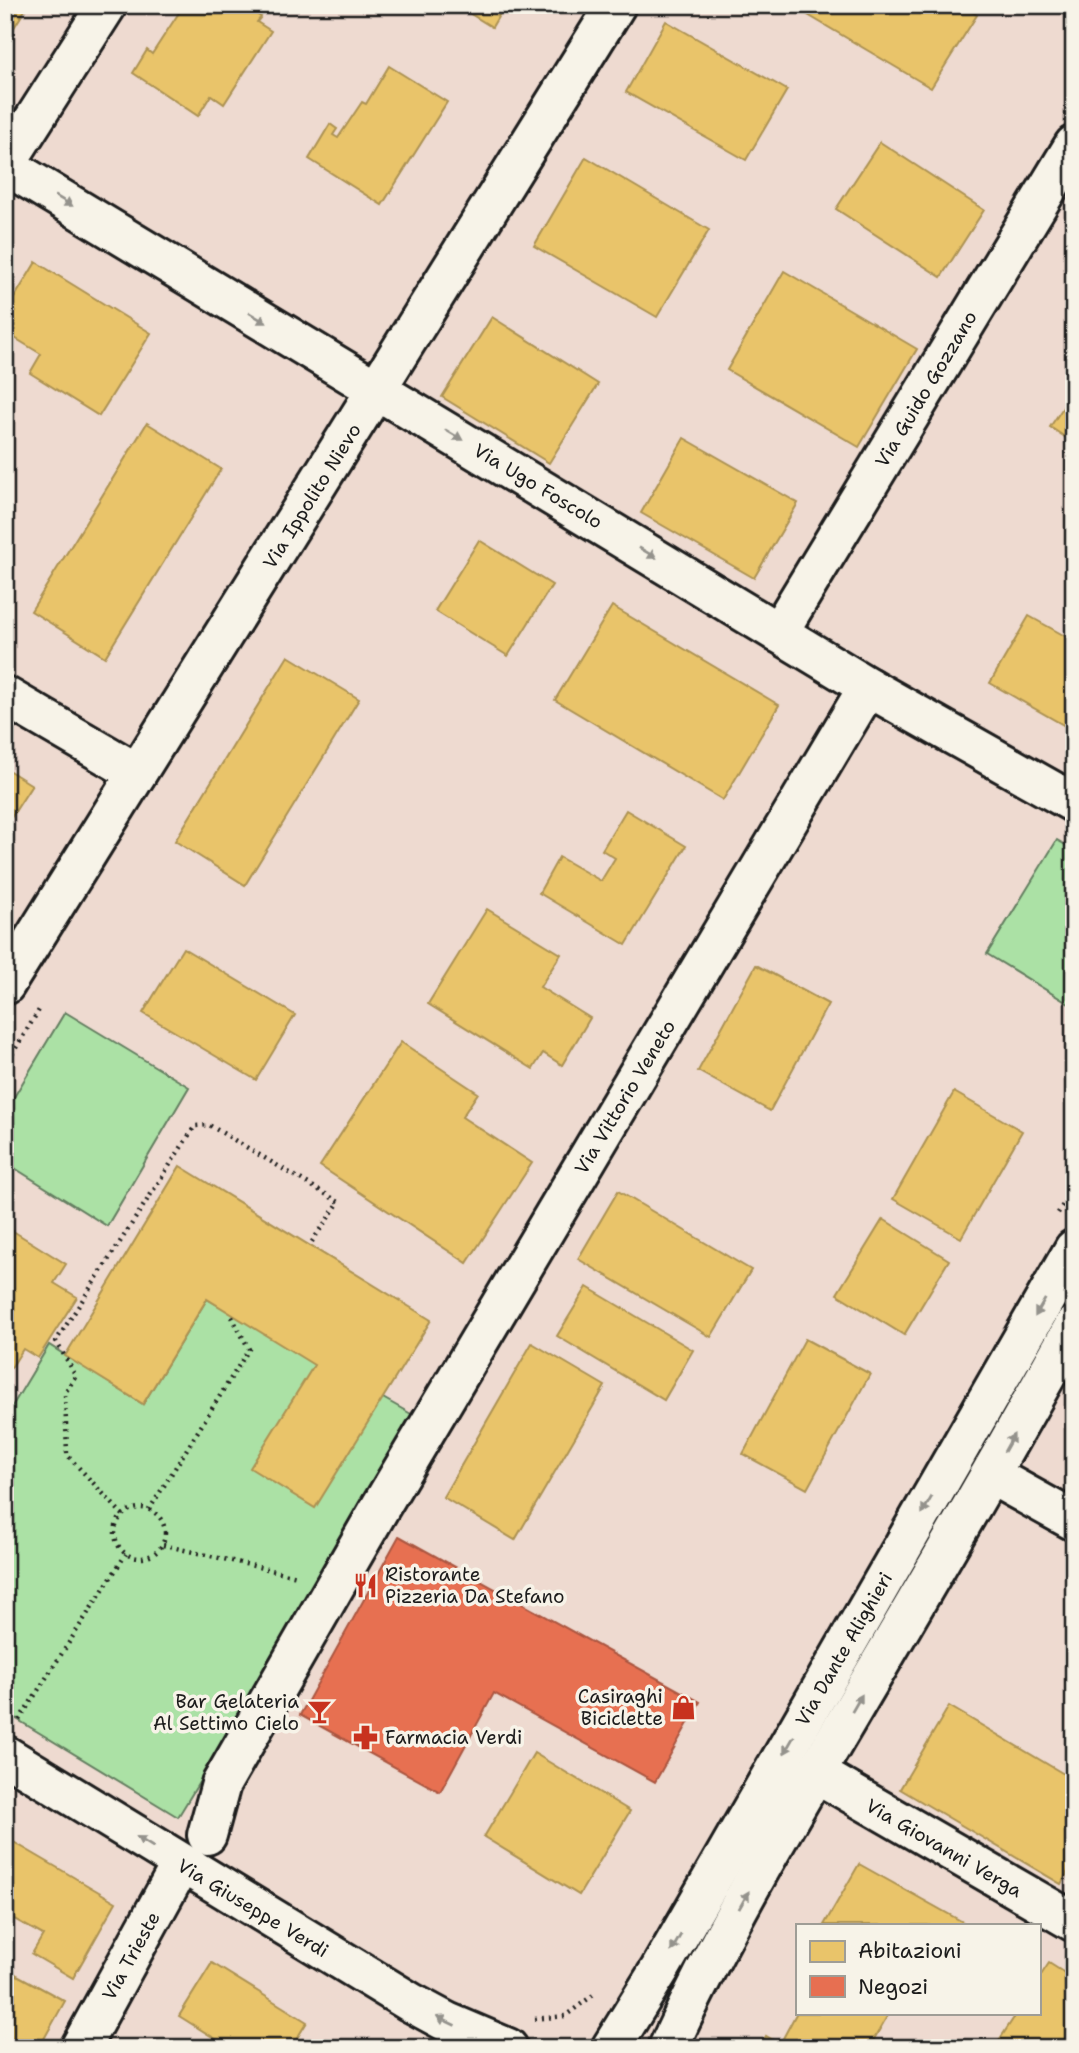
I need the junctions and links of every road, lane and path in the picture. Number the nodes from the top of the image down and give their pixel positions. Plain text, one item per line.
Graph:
1 (107, 5) edge
2 (615, 5) edge
3 (1074, 145) edge
4 (5, 165) edge
5 (379, 389) junction
6 (778, 633) junction
7 (868, 687) junction
8 (5, 696) edge
9 (136, 773) junction
10 (1074, 803) edge
11 (5, 985) edge
12 (309, 1246) dead end
13 (1074, 1249) edge
14 (231, 1315) dead end
15 (1074, 1326) edge
16 (991, 1475) junction
17 (149, 1510) junction
18 (122, 1515) junction
19 (1074, 1521) edge
20 (163, 1545) junction
21 (126, 1554) junction
22 (307, 1579) dead end
23 (9, 1743) edge
24 (816, 1773) junction
25 (207, 1835) dead end
26 (181, 1864) junction
27 (1074, 1922) edge
28 (80, 2048) edge
29 (508, 2048) edge
30 (611, 2048) edge
31 (668, 2048) edge

1 - 4 street
2 - 5 street, Via Ippolito Nievo
3 - 6 street, Via Guido Gozzano
4 -> 5 street, Via Ugo Foscolo
5 -> 6 street, Via Ugo Foscolo
5 - 9 street, Via Ippolito Nievo
6 - 7 street, Via Ugo Foscolo
7 - 10 street, Via Ugo Foscolo
7 - 25 street, Via Vittorio Veneto
8 - 9 street
9 - 11 street, Via Ippolito Nievo
12 - 18 path
13 -> 30 street, Via Dante Alighieri
14 - 17 path
16 -> 15 street, Via Dante Alighieri
16 - 19 street
24 -> 16 street, Via Dante Alighieri
17 - 18 path
17 - 20 path
18 - 21 path
20 - 21 path
20 - 22 path
21 - 23 path
26 -> 23 street, Via Giuseppe Verdi
24 - 27 street, Via Giovanni Verga
31 -> 24 street, Via Dante Alighieri
26 - 28 street, Via Trieste
29 -> 26 street, Via Giuseppe Verdi

